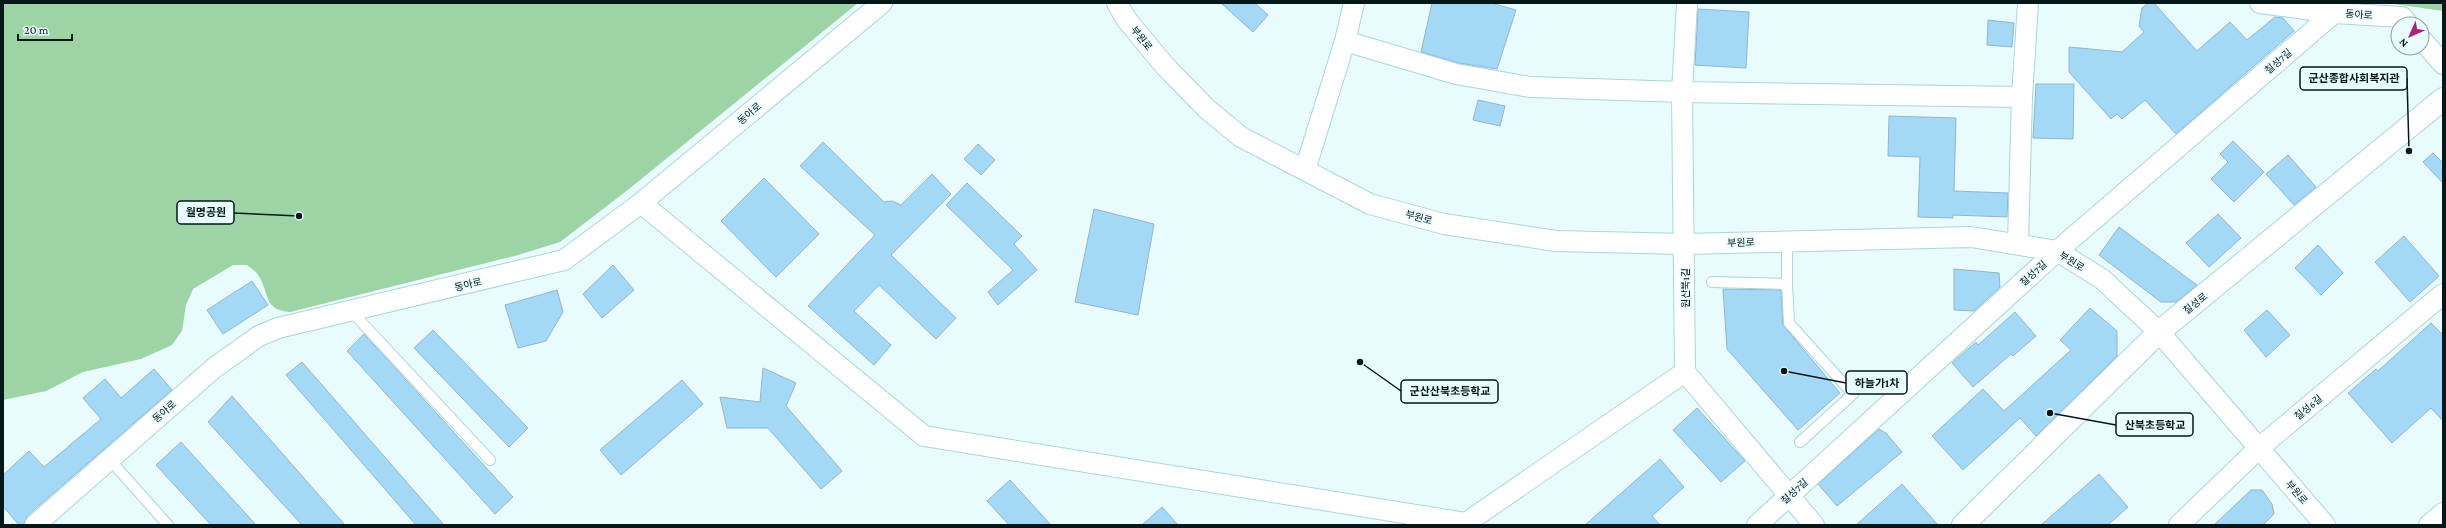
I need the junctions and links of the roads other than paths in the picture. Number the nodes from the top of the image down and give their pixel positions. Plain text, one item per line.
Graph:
1 (882, 3) edge
2 (1117, 3) edge
3 (1354, 3) edge
4 (1688, 3) edge
5 (2028, 3) edge
6 (2260, 3) edge
7 (2334, 13) junction
8 (2390, 16) edge
9 (1345, 40) junction
10 (2430, 49) edge
11 (2443, 64) edge
12 (1682, 92) junction
13 (2022, 96) junction
14 (2443, 99) edge
15 (1304, 170) junction
16 (640, 203) junction
17 (1787, 241) junction
18 (2018, 243) junction
19 (1685, 244) junction
20 (2057, 251) junction
21 (1712, 282) dead end
22 (1787, 284) junction
23 (2443, 294) edge
24 (352, 312) junction
25 (2159, 332) junction
26 (1685, 372) junction
27 (1800, 442) dead end
28 (2259, 448) junction
29 (110, 460) junction
30 (490, 460) dead end
31 (1789, 496) junction
32 (2443, 513) edge
33 (1466, 524) edge
34 (35, 525) edge
35 (168, 525) edge
36 (1757, 525) edge
37 (1814, 525) edge
38 (1963, 525) edge
39 (2179, 525) edge
40 (2325, 525) edge
41 (2429, 525) edge

1 - 16 street, 동아로
2 - 15 street, 부원로
3 - 9 street
4 - 12 street, 원산북1길
5 - 13 street
6 - 7 street, 동아로
7 - 8 street, 동아로
7 - 20 street, 칠성7길
9 - 12 street
9 - 15 street
10 - 11 street
12 - 13 street
12 - 19 street, 원산북1길
13 - 18 street
14 - 25 street, 칠성로
15 - 19 street, 부원로
16 - 24 street, 동아로
16 - 33 street
17 - 18 street, 부원로
17 - 19 street, 부원로
17 - 22 lane
18 - 20 street, 부원로
19 - 26 street, 원산북1길
20 - 25 street, 부원로
20 - 31 street, 칠성7길
21 - 22 lane
22 - 27 lane
23 - 28 street, 칠성6길
24 - 29 street, 동아로
24 - 30 lane
25 - 28 street, 부원로
25 - 38 street, 칠성로
26 - 31 street
26 - 33 street
28 - 39 street, 칠성6길
28 - 40 street, 부원로
29 - 34 street, 동아로
29 - 35 lane
31 - 36 street, 칠성7길
31 - 37 street
32 - 41 street

